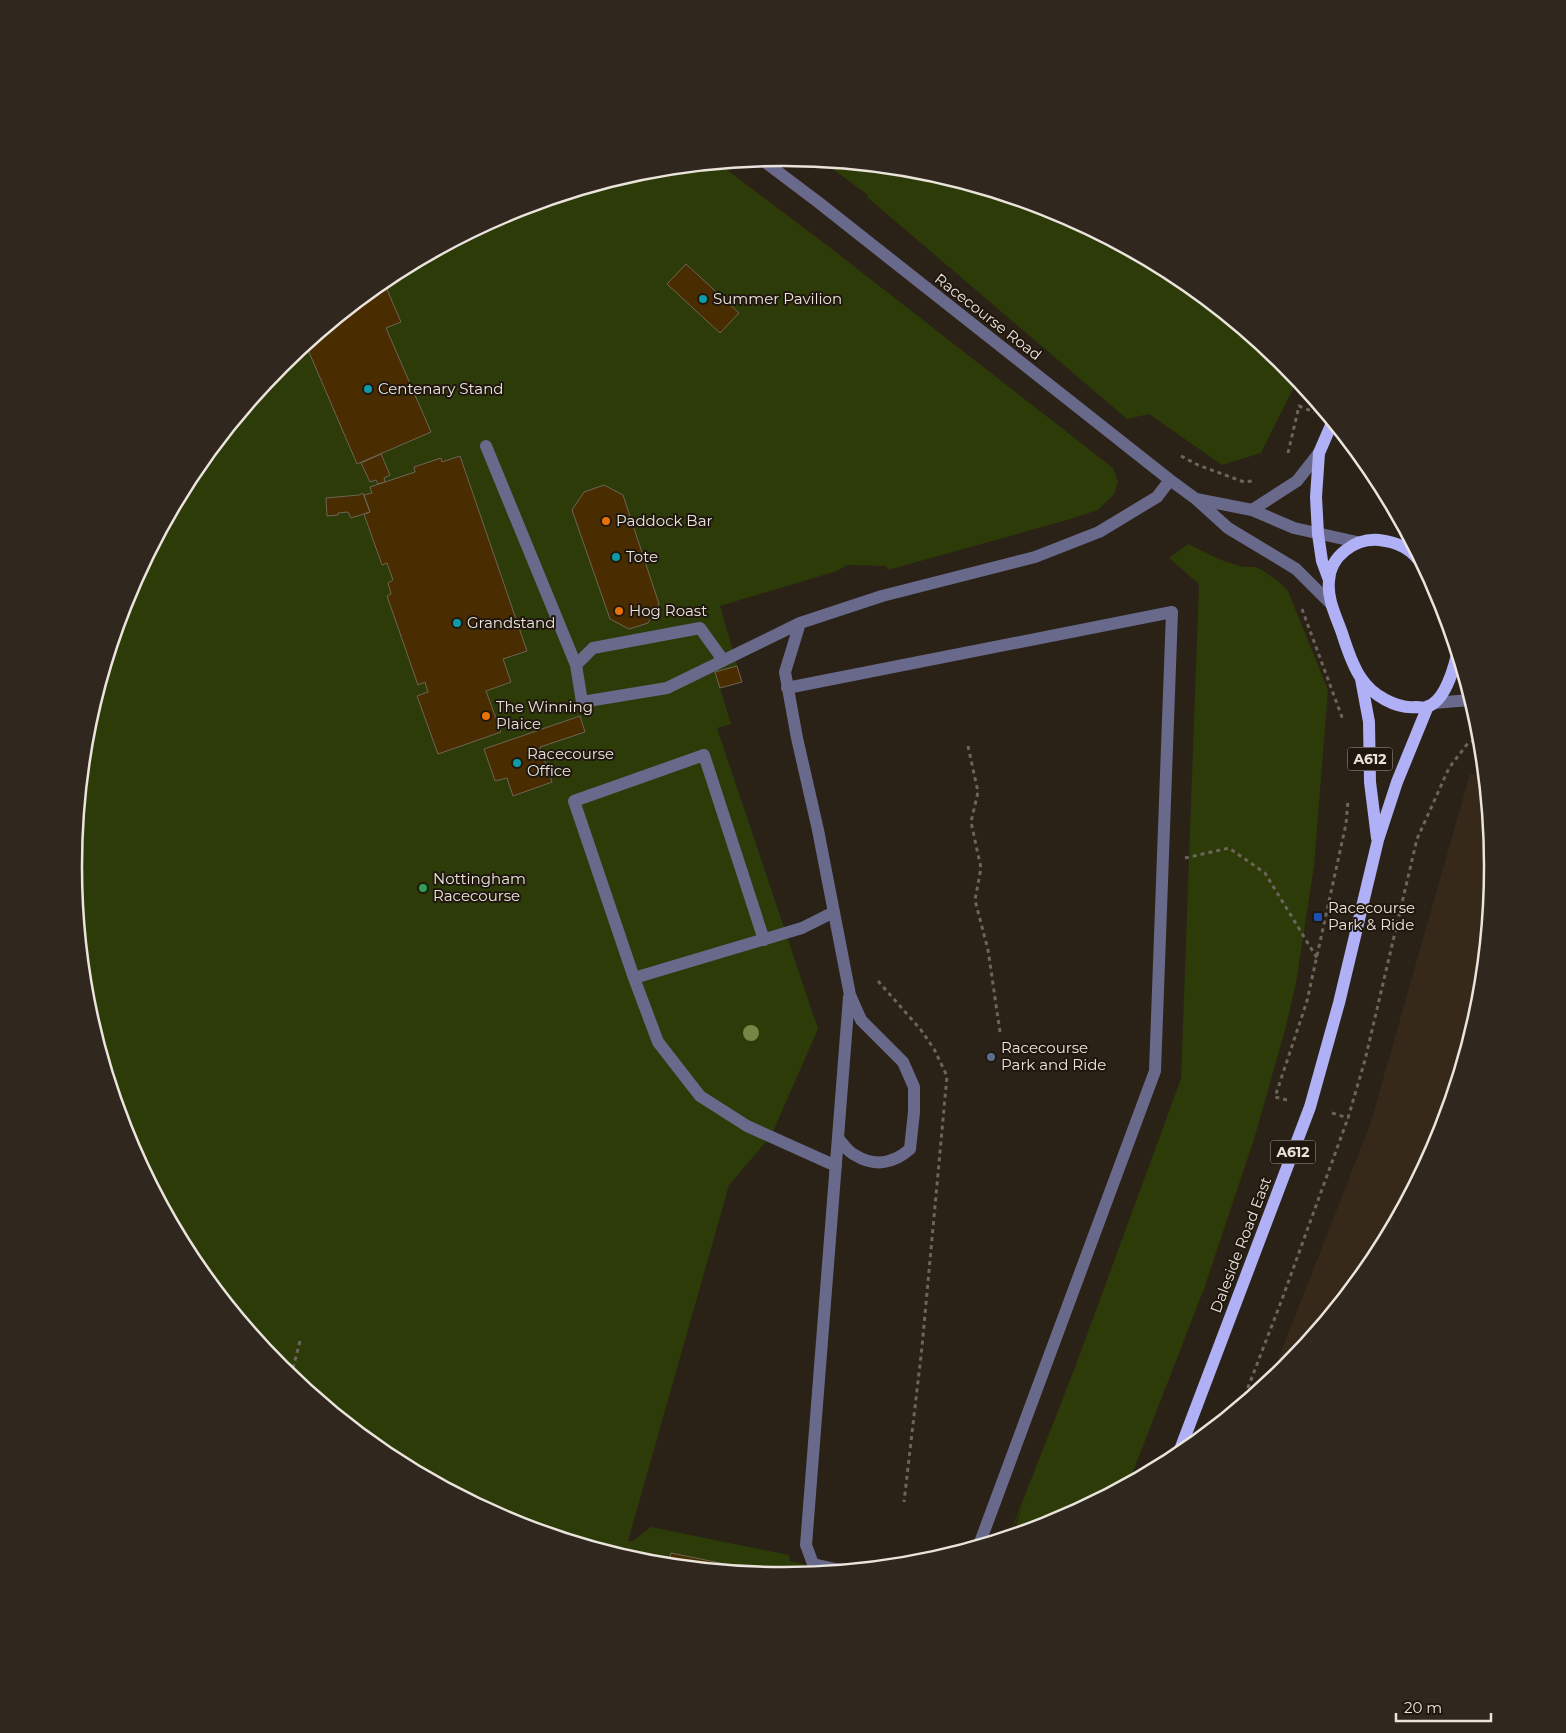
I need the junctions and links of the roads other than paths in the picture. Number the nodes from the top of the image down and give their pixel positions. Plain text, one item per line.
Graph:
1 (770, 166) edge
2 (1330, 429) edge
3 (486, 446) dead end
4 (1319, 453) junction
5 (1170, 480) junction
6 (1196, 499) junction
7 (1252, 510) junction
8 (1318, 534) junction
9 (1357, 542) junction
10 (1407, 550) edge
11 (1328, 580) junction
12 (1331, 604) junction
13 (800, 623) junction
14 (723, 660) junction
15 (576, 665) junction
16 (1454, 666) edge
17 (1361, 679) junction
18 (788, 688) junction
19 (1464, 701) edge
20 (1431, 705) junction
21 (1378, 840) junction
22 (834, 912) junction
23 (764, 940) junction
24 (634, 978) junction
25 (850, 995) junction
26 (838, 1138) junction
27 (836, 1166) junction
28 (1183, 1441) edge
29 (981, 1538) edge
30 (823, 1566) edge

1 - 5 street, Racecourse Road
2 - 4 main road
3 - 15 street
4 - 7 street
4 - 8 main road
5 - 6 street, Racecourse Road
5 - 13 street
6 - 7 street, Racecourse Road
6 - 12 street, Racecourse Road
7 - 8 street, Racecourse Road
8 - 9 street, Racecourse Road
8 - 11 main road
9 - 10 main road
9 - 11 main road
11 - 12 main road
12 - 17 main road
13 - 14 street
13 - 18 street
14 - 15 street
14 - 15 street
16 - 20 main road, Daleside Road East
17 - 20 main road
17 - 21 main road, Daleside Road East / A612
18 - 22 street
18 - 29 street
19 - 20 street
20 - 21 main road, Daleside Road East / A612
21 - 28 main road, Daleside Road East / A612
22 - 23 street
22 - 25 street
23 - 24 street
23 - 24 street
24 - 27 street
25 - 26 street
25 - 26 street
26 - 27 street
27 - 30 street

